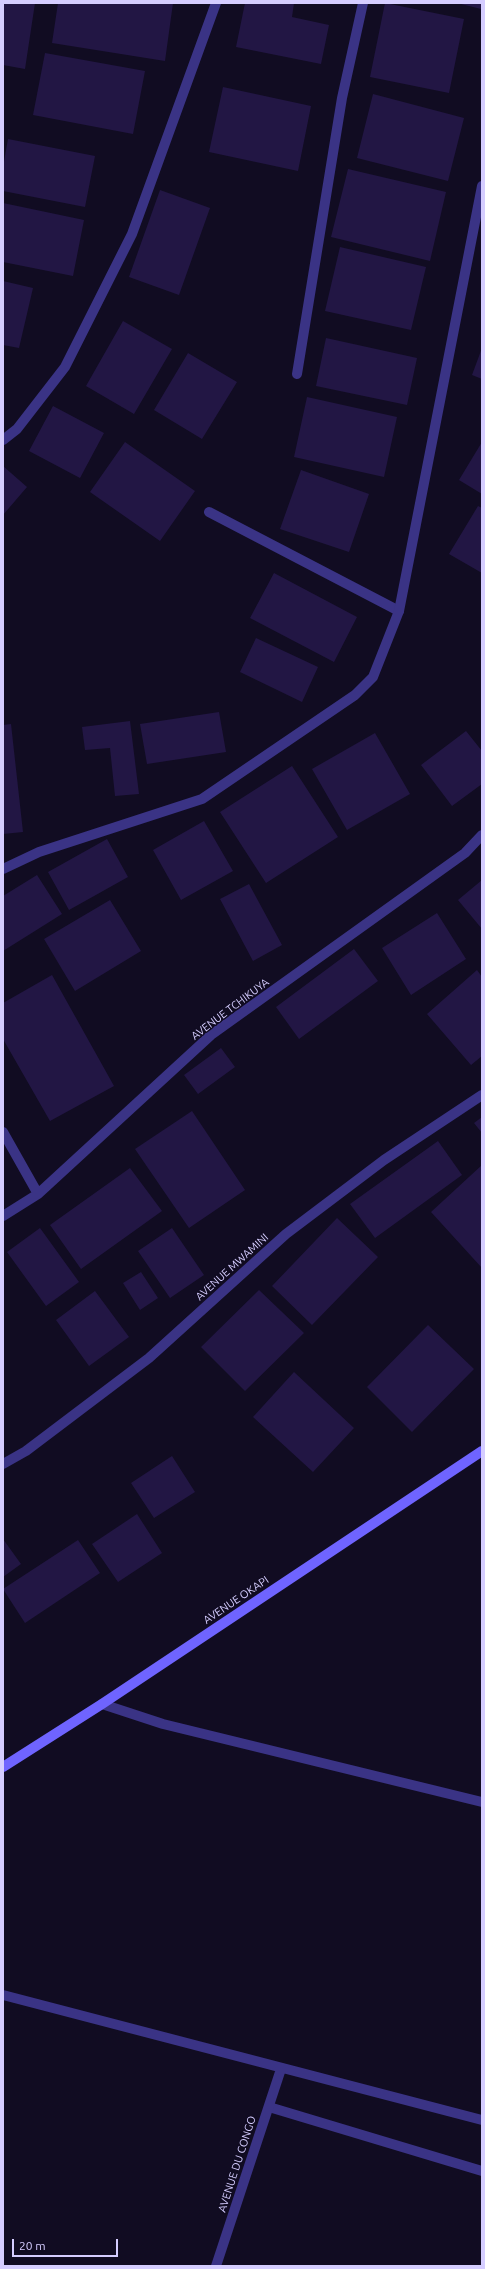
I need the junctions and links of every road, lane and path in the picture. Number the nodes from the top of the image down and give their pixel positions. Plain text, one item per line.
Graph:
1 (216, 3) edge
2 (363, 3) edge
3 (482, 186) edge
4 (297, 374) dead end
5 (3, 440) edge
6 (209, 512) dead end
7 (399, 612) junction
8 (482, 836) edge
9 (3, 869) edge
10 (482, 1095) edge
11 (3, 1132) edge
12 (38, 1194) junction
13 (3, 1216) edge
14 (482, 1451) edge
15 (3, 1464) edge
16 (102, 1704) junction
17 (3, 1767) edge
18 (482, 1802) edge
19 (3, 1995) edge
20 (281, 2069) junction
21 (268, 2107) junction
22 (482, 2120) edge
23 (482, 2170) edge
24 (216, 2266) edge

1 - 5 street
2 - 4 street
3 - 7 street
6 - 7 street
7 - 9 street
8 - 12 street, AVENUE TCHIKUYA
10 - 15 street, AVENUE MWAMINI
11 - 12 street
12 - 13 street, AVENUE TCHIKUYA
14 - 16 street, AVENUE OKAPI
16 - 17 street, AVENUE OKAPI
16 - 18 street
19 - 20 street
20 - 21 street, AVENUE DU CONGO
20 - 22 street
21 - 23 street
21 - 24 street, AVENUE DU CONGO

